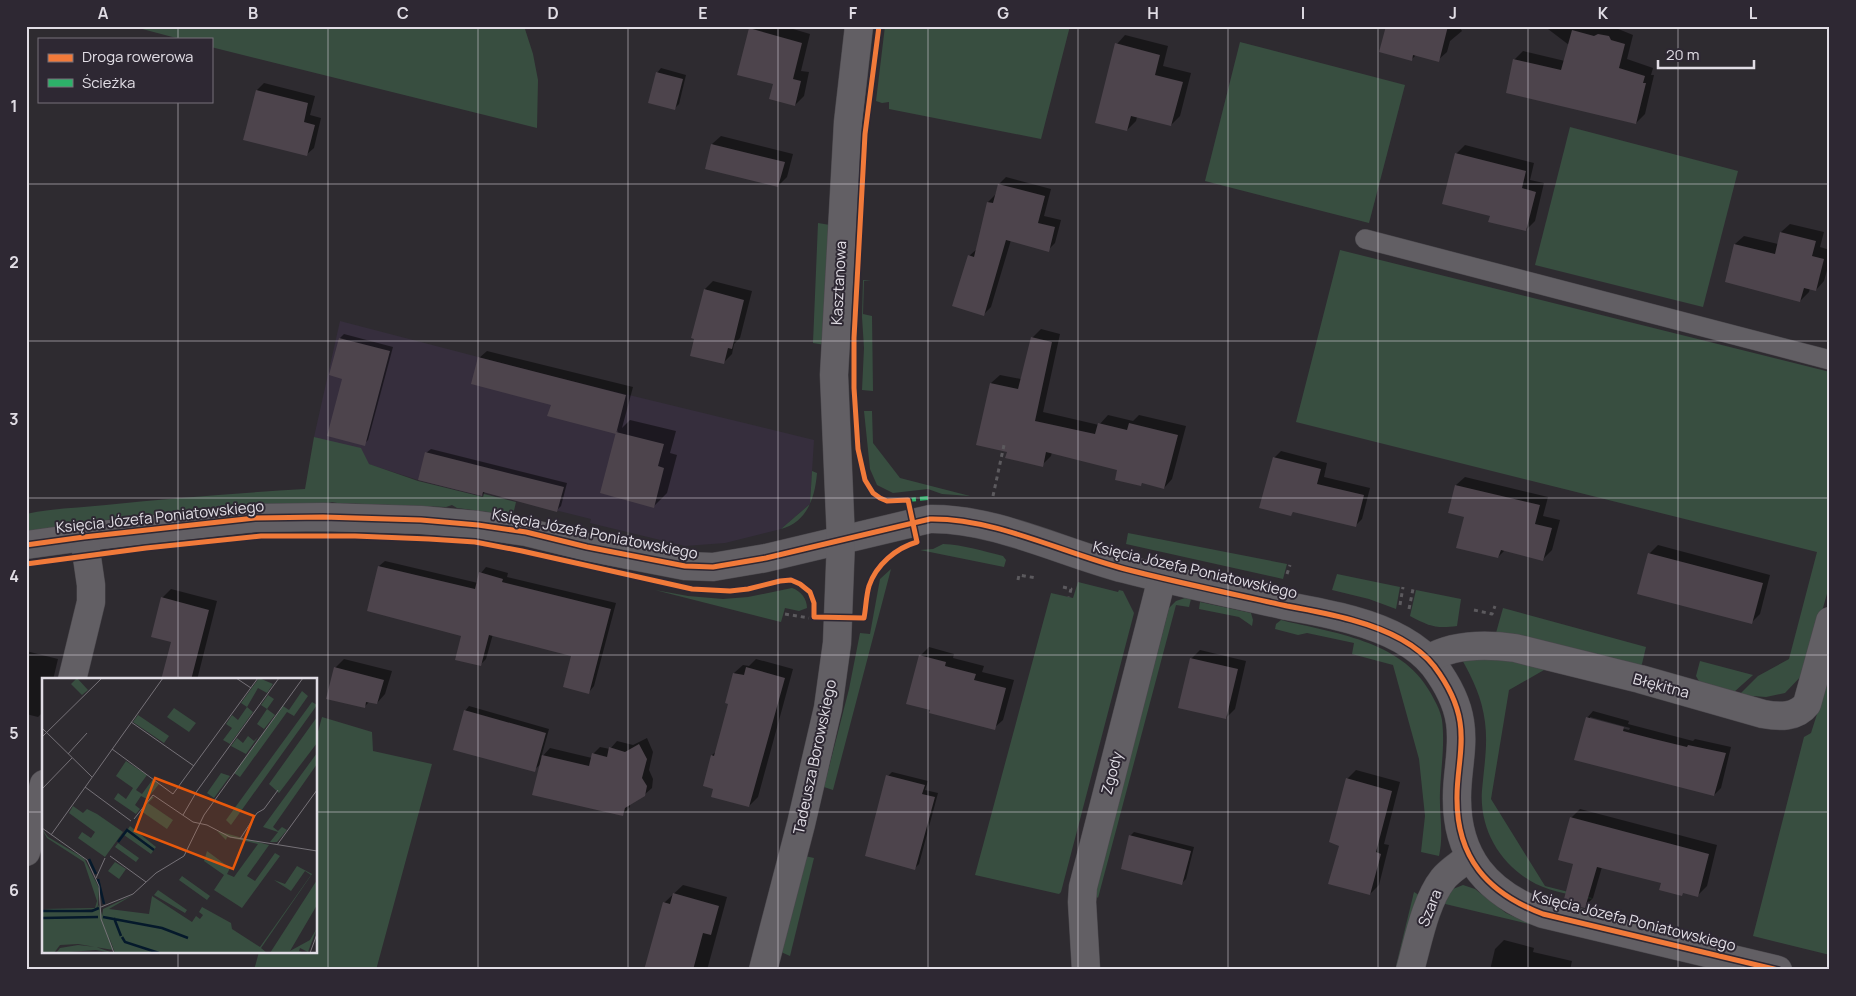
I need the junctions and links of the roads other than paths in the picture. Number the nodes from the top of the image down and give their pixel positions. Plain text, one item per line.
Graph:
1 (859, 26) edge
2 (1365, 239) dead end
3 (1830, 360) edge
4 (84, 537) junction
5 (841, 540) junction
6 (26, 545) edge
7 (1162, 578) junction
8 (1830, 621) edge
9 (1428, 659) junction
10 (72, 678) edge
11 (42, 792) edge
12 (26, 852) edge
13 (1469, 857) junction
14 (763, 970) edge
15 (1086, 970) edge
16 (1410, 970) edge
17 (1778, 970) edge

1 - 5 street, Kasztanowa
2 - 3 lane
4 - 5 street, Księcia Józefa Poniatowskiego
4 - 6 street, Księcia Józefa Poniatowskiego
4 - 10 street
5 - 7 street, Księcia Józefa Poniatowskiego
5 - 14 street, Tadeusza Borowskiego
7 - 9 street, Księcia Józefa Poniatowskiego
7 - 15 street, Zgody
8 - 9 street, Błękitna
9 - 13 street, Księcia Józefa Poniatowskiego
11 - 12 street
13 - 16 street, Szara
13 - 17 street, Księcia Józefa Poniatowskiego

